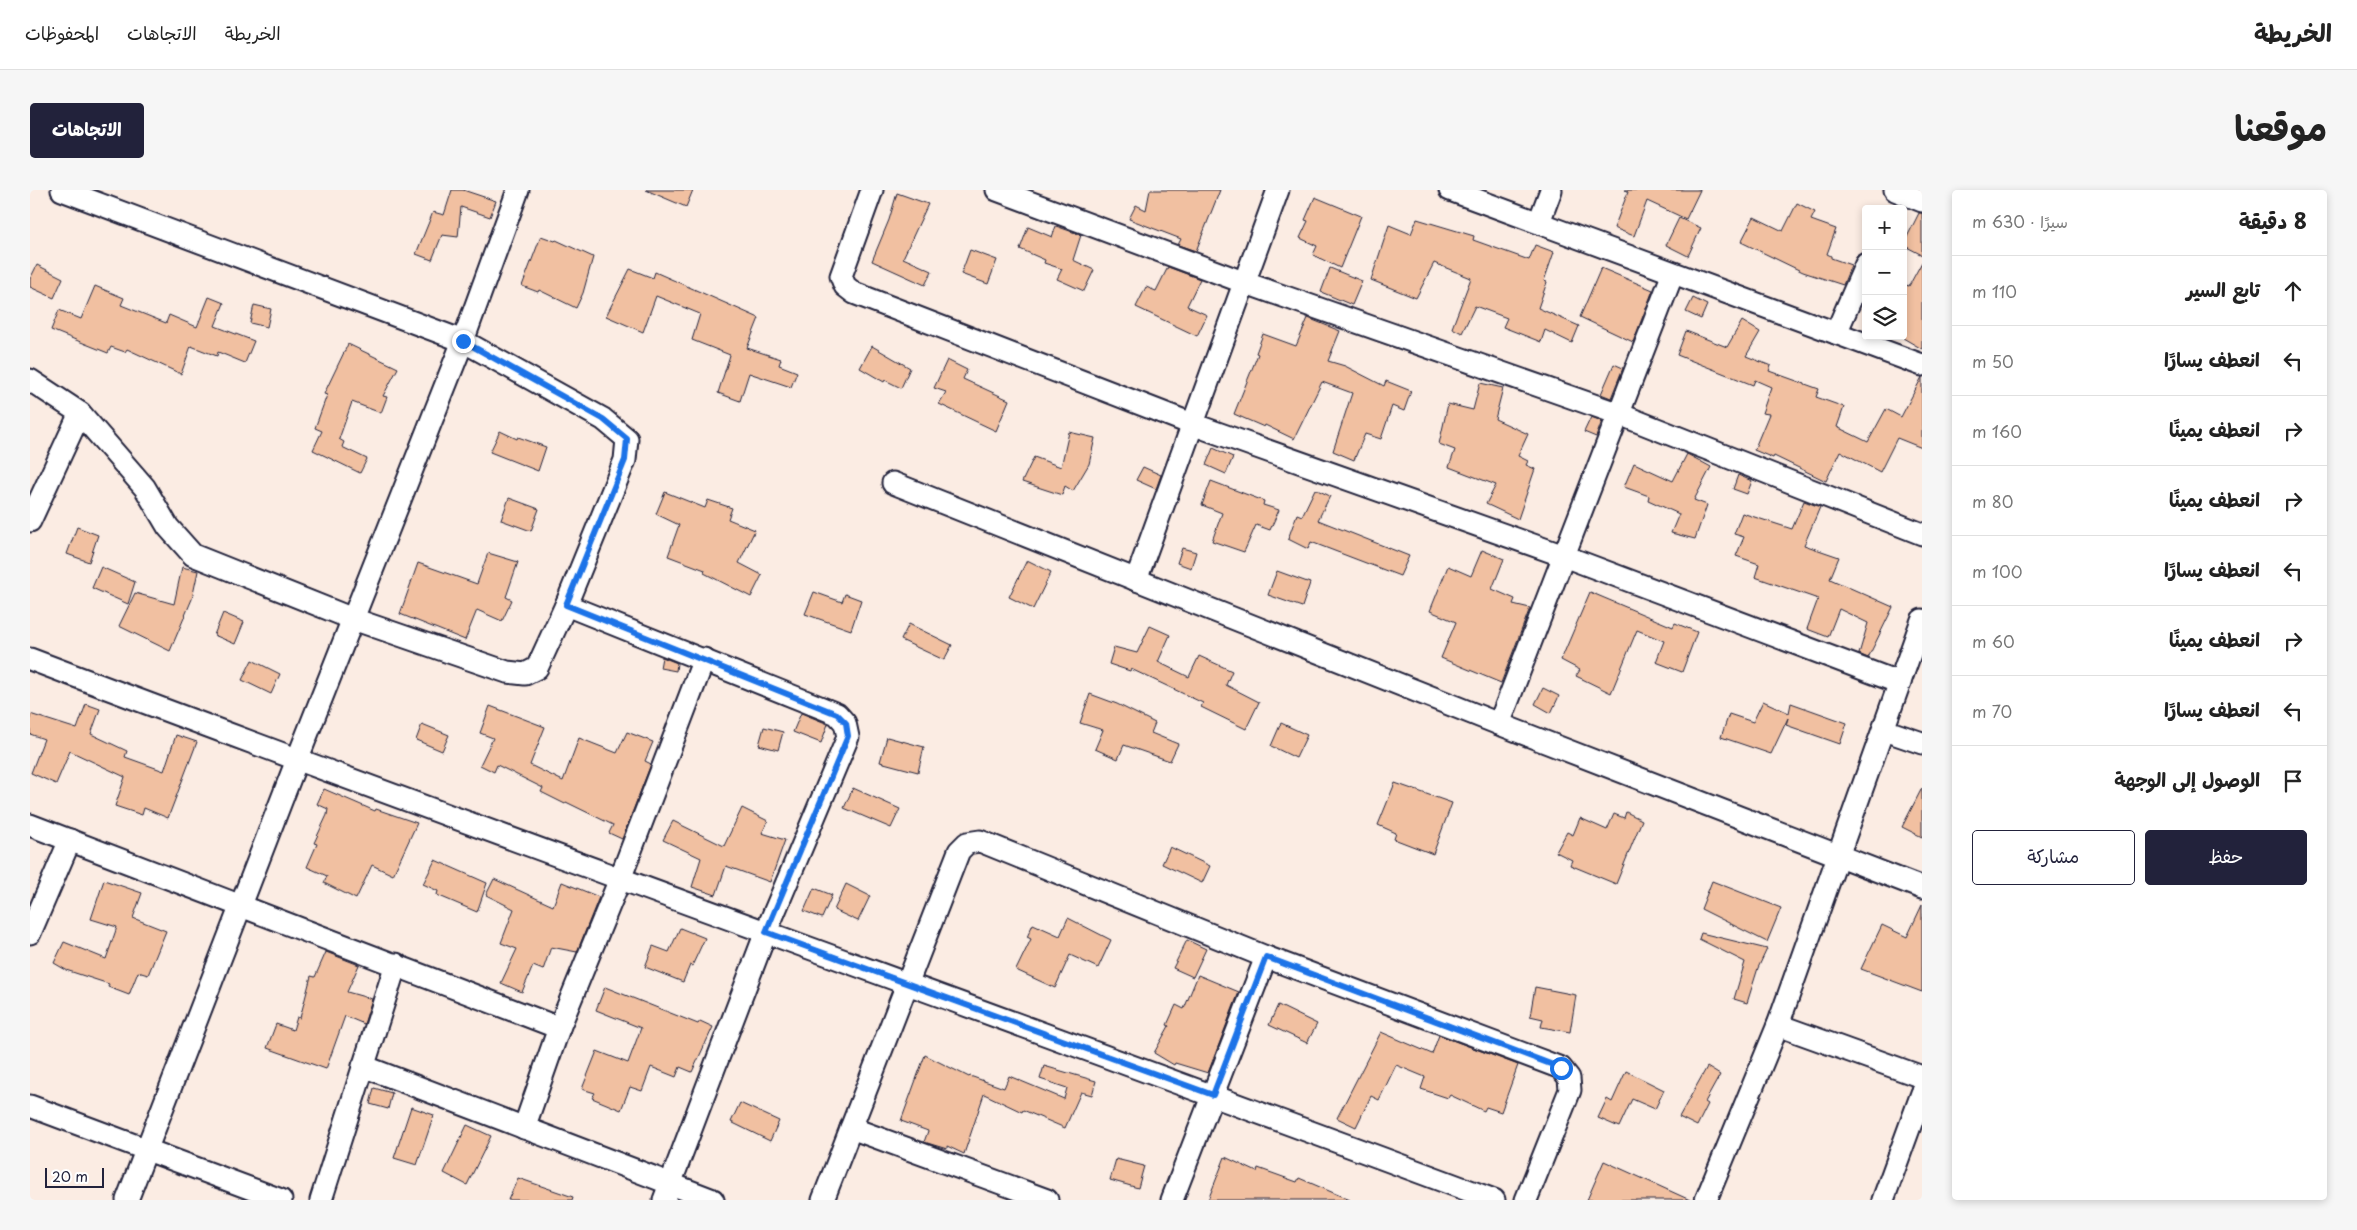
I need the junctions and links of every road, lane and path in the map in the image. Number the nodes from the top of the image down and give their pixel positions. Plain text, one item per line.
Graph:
1 (62, 190) edge
2 (518, 190) edge
3 (872, 190) edge
4 (998, 190) edge
5 (1278, 190) edge
6 (1450, 190) edge
7 (1551, 190) edge
8 (1895, 195) edge
9 (1922, 201) edge
10 (1539, 222) junction
11 (1673, 273) junction
12 (1862, 273) edge
13 (1243, 282) junction
14 (1836, 333) junction
15 (463, 341) junction
16 (1922, 365) edge
17 (30, 380) edge
18 (80, 413) junction
19 (1618, 414) junction
20 (1192, 424) junction
21 (893, 483) dead end
22 (30, 521) edge
23 (1922, 534) edge
24 (1564, 556) junction
25 (1136, 580) junction
26 (566, 605) junction
27 (353, 618) junction
28 (1922, 620) edge
29 (30, 658) edge
30 (704, 659) junction
31 (1900, 683) junction
32 (1499, 724) junction
33 (1884, 730) junction
34 (1922, 743) edge
35 (297, 760) junction
36 (30, 825) edge
37 (70, 840) junction
38 (1839, 855) junction
39 (620, 879) junction
40 (1922, 888) edge
41 (240, 905) junction
42 (766, 932) junction
43 (30, 933) edge
44 (1266, 957) junction
45 (396, 964) junction
46 (907, 983) junction
47 (1778, 1025) junction
48 (559, 1028) junction
49 (363, 1066) junction
50 (1922, 1078) edge
51 (1922, 1093) edge
52 (1213, 1095) junction
53 (30, 1106) edge
54 (524, 1128) junction
55 (851, 1128) junction
56 (147, 1150) junction
57 (667, 1192) edge
58 (1015, 1194) edge
59 (127, 1200) edge
60 (281, 1200) edge
61 (321, 1200) edge
62 (713, 1200) edge
63 (823, 1200) edge
64 (1047, 1200) edge
65 (1172, 1200) edge
66 (1494, 1200) edge
67 (1526, 1200) edge
68 (1706, 1200) edge
69 (1883, 1200) edge

1 - 15 street
2 - 15 street
3 - 20 street
4 - 13 street
5 - 13 street
6 - 10 street
7 - 10 street
8 - 9 street
10 - 11 street
11 - 14 street
11 - 19 street
12 - 14 street
13 - 19 street
13 - 20 street
14 - 16 street
15 - 26 street
15 - 27 street
17 - 18 street
18 - 22 street
18 - 27 street
19 - 23 street
19 - 24 street
20 - 24 street
20 - 25 street
21 - 25 street
24 - 31 street
24 - 32 street
25 - 32 street
26 - 27 street
26 - 30 street
27 - 35 street
28 - 31 street
29 - 35 street
30 - 39 street
30 - 42 street
31 - 33 street
32 - 38 street
33 - 34 street
33 - 38 street
35 - 39 street
35 - 41 street
36 - 37 street
37 - 41 street
37 - 43 street
38 - 40 street
38 - 47 street
39 - 42 street
39 - 48 street
41 - 45 street
41 - 56 street
42 - 46 street
42 - 57 street
44 - 46 street
44 - 52 street
44 - 67 street
45 - 48 street
45 - 49 street
46 - 52 street
46 - 55 street
47 - 50 street
47 - 68 street
48 - 54 street
49 - 54 street
49 - 61 street
51 - 69 street
52 - 65 street
52 - 66 street
53 - 56 street
54 - 57 street
55 - 58 street
55 - 63 street
56 - 59 street
56 - 60 street
57 - 62 street
58 - 64 street

